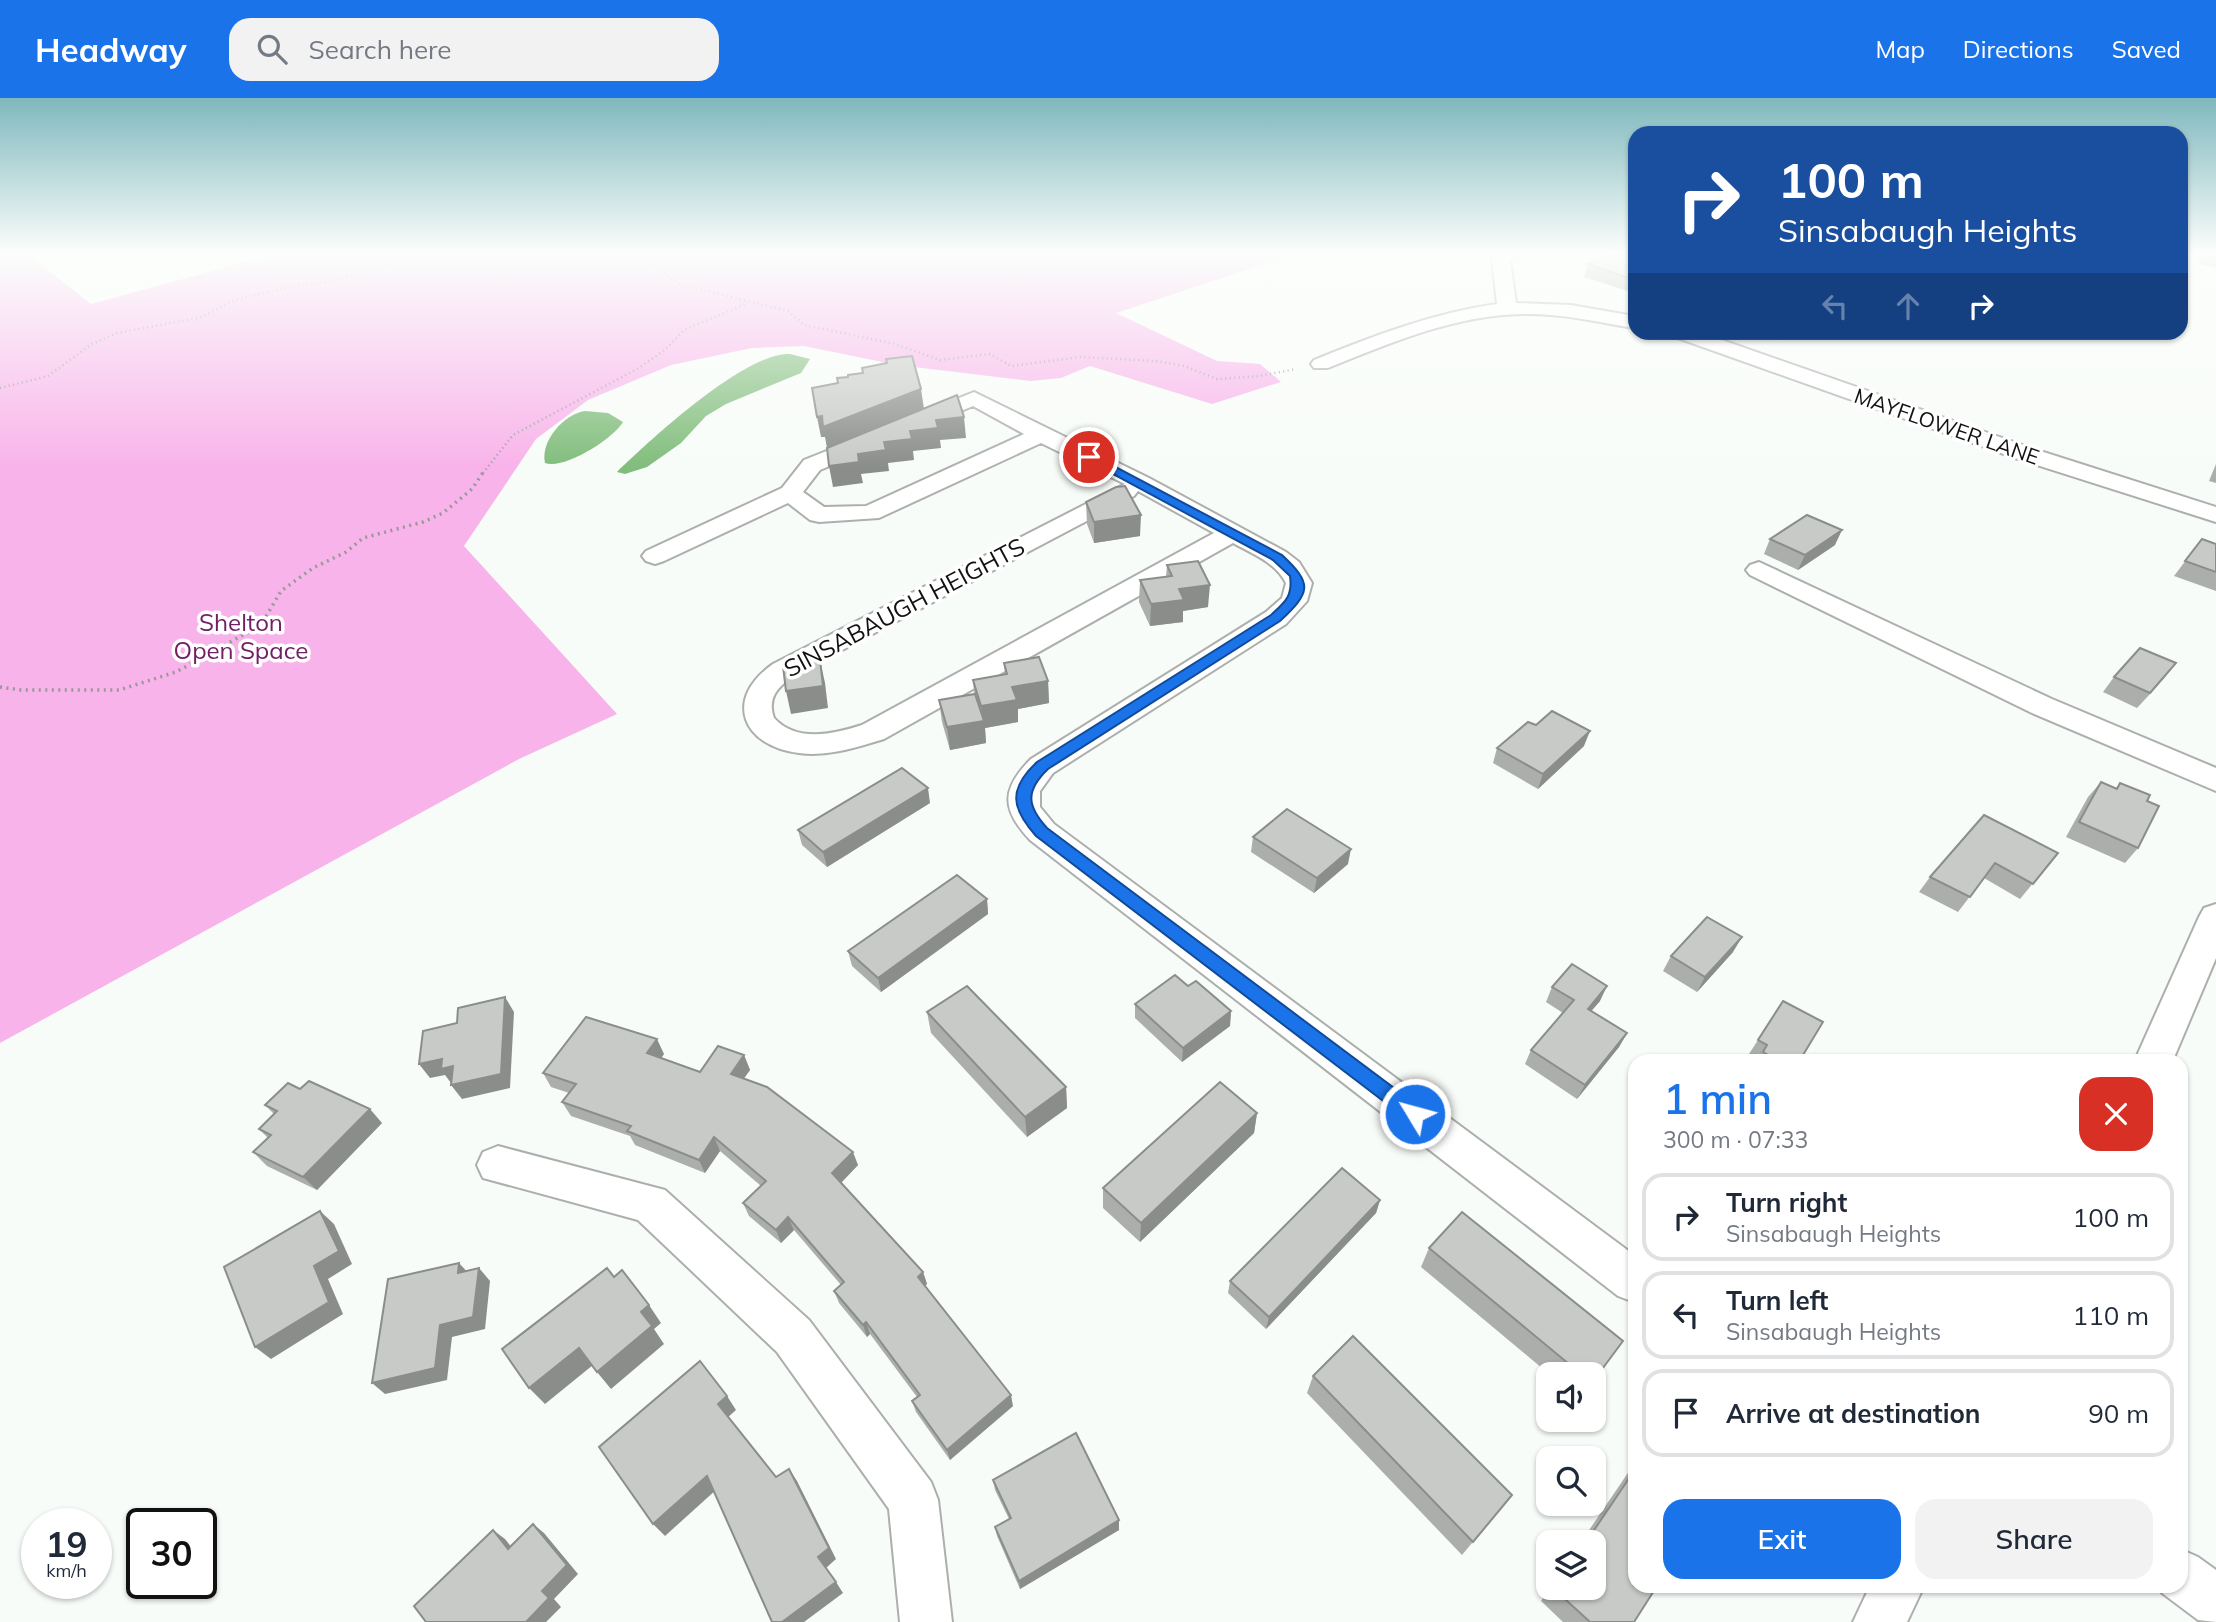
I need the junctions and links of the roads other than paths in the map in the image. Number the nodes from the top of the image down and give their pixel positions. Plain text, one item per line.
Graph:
1 (1421, 326) edge
2 (1702, 340) edge
3 (1321, 364) road end
4 (1041, 434) junction
5 (1141, 483) junction
6 (790, 493) junction
7 (2216, 515) edge
8 (1232, 533) junction
9 (655, 556) dead end
10 (1759, 569) dead end
11 (2216, 779) edge
12 (2216, 917) edge
13 (2157, 1054) edge
14 (498, 1166) dead end
15 (1628, 1276) edge
16 (2188, 1581) edge
17 (1894, 1593) edge
18 (2216, 1602) edge
19 (926, 1622) edge
20 (1879, 1622) edge

1 - 3 street
2 - 7 street, MAYFLOWER LANE
4 - 5 street
4 - 6 street
4 - 6 street
5 - 8 street
5 - 8 street, SINSABAUGH HEIGHTS
6 - 9 street
8 - 15 street
10 - 11 street
12 - 13 street
14 - 19 street
16 - 18 street
17 - 20 street

